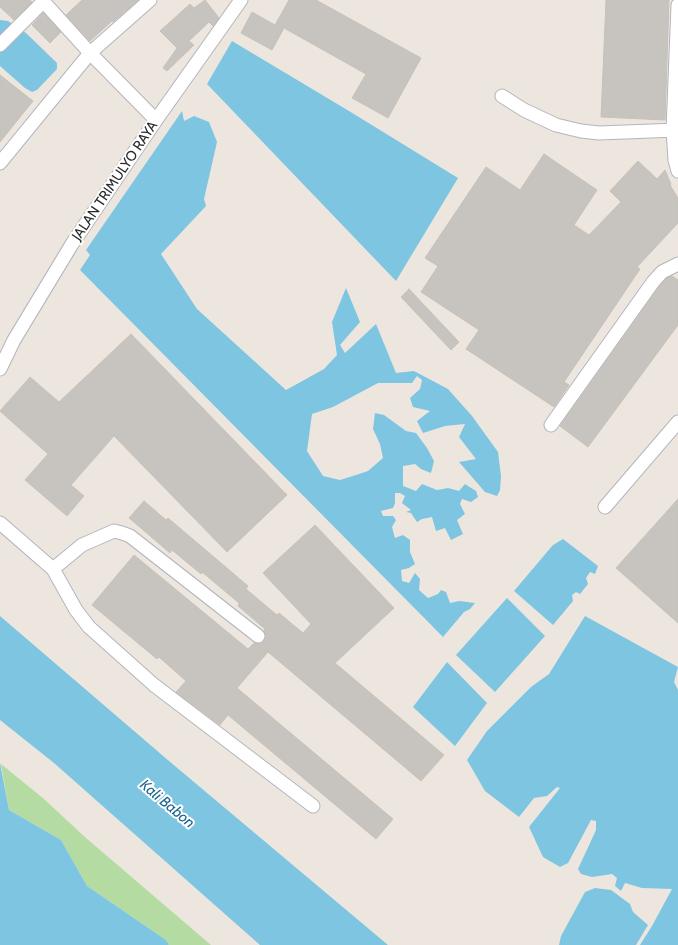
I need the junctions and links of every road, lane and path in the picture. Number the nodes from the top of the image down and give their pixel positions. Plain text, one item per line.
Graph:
1 (150, 0) edge
2 (241, 0) edge
3 (42, 1) edge
4 (678, 5) edge
5 (0, 45) edge
6 (90, 53) junction
7 (502, 96) dead end
8 (156, 120) junction
9 (676, 130) edge
10 (0, 163) edge
11 (678, 171) edge
12 (678, 264) edge
13 (0, 368) edge
14 (678, 422) edge
15 (552, 425) dead end
16 (604, 507) dead end
17 (0, 523) edge
18 (53, 569) junction
19 (258, 636) dead end
20 (313, 806) dead end

1 - 6 street
2 - 8 street, JALAN TRIMULYO RAYA
3 - 5 street
3 - 6 street
4 - 9 street
6 - 8 street
6 - 10 street
7 - 9 street
8 - 13 street, JALAN TRIMULYO RAYA
9 - 11 street
12 - 15 street
14 - 16 street
17 - 18 street
18 - 19 street
18 - 20 street

